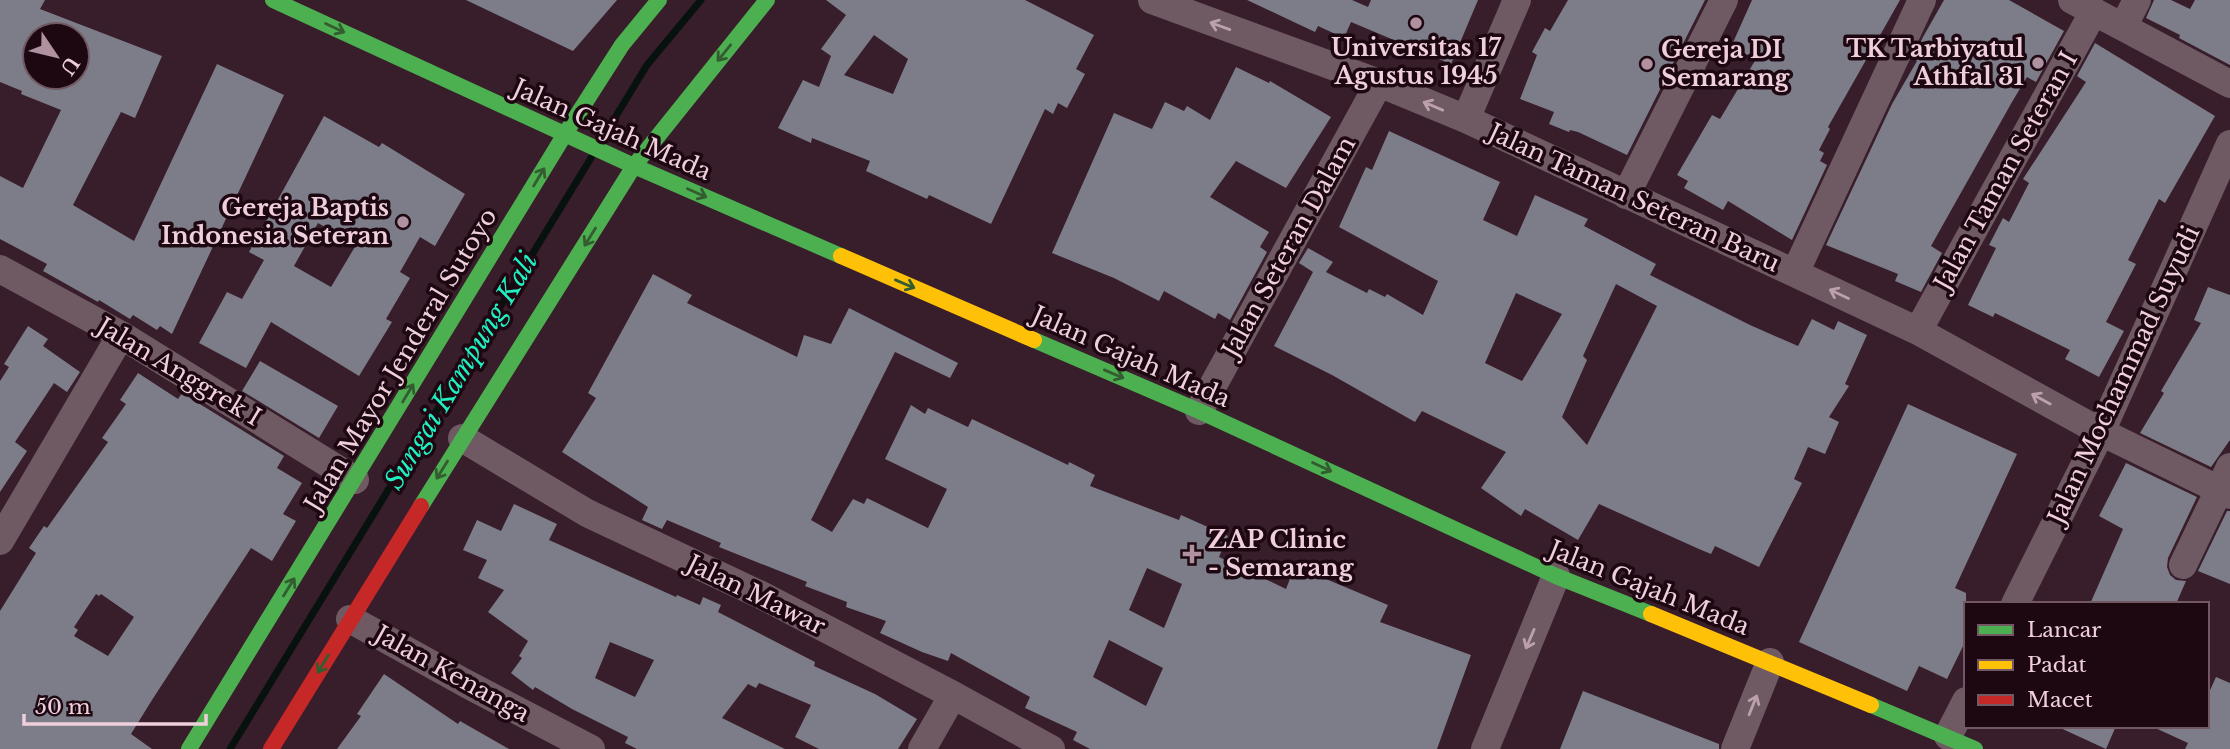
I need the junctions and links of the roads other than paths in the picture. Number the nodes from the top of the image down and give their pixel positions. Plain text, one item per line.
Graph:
1 (273, 0) edge
2 (659, 0) edge
3 (767, 0) edge
4 (1152, 0) edge
5 (1517, 0) edge
6 (1724, 0) edge
7 (1922, 0) edge
8 (2137, 0) edge
9 (2083, 6) edge
10 (2123, 27) junction
11 (1378, 83) junction
12 (2230, 84) edge
13 (1466, 119) junction
14 (571, 137) junction
15 (2230, 144) edge
16 (632, 165) junction
17 (1626, 195) junction
18 (0, 269) edge
19 (1795, 273) junction
20 (1918, 331) junction
21 (121, 335) junction
22 (1199, 411) junction
23 (2101, 432) junction
24 (462, 438) junction
25 (355, 480) junction
26 (2226, 484) edge
27 (0, 541) edge
28 (2183, 565) dead end
29 (1556, 576) junction
30 (2016, 602) edge
31 (350, 619) junction
32 (1770, 662) junction
33 (953, 695) junction
34 (1964, 705) edge
35 (1948, 736) junction
36 (189, 749) edge
37 (271, 749) edge
38 (591, 749) edge
39 (922, 749) edge
40 (1051, 749) edge
41 (1485, 749) edge
42 (1735, 749) edge
43 (1975, 749) edge

1 -> 14 main road, Jalan Gajah Mada
2 - 14 main road, Jalan Mayor Jenderal Sutoyo
3 -> 16 main road
11 -> 4 street, Jalan Taman Seteran Baru
5 - 13 street
6 - 17 street
7 - 19 street
8 - 10 street
9 - 10 street
9 - 20 street, Jalan Taman Seteran I
10 - 12 street
13 -> 11 street, Jalan Taman Seteran Baru
11 - 22 street, Jalan Seteran Dalam
13 - 17 street, Jalan Taman Seteran Baru
14 - 16 main road, Jalan Gajah Mada
25 -> 14 main road, Jalan Mayor Jenderal Sutoyo
15 - 23 street, Jalan Mochammad Suyudi
16 -> 22 main road, Jalan Gajah Mada
16 -> 24 main road
17 - 19 street, Jalan Taman Seteran Baru
18 - 21 street, Jalan Anggrek I
20 -> 19 street, Jalan Taman Seteran Baru
23 -> 20 street, Jalan Taman Seteran Baru
21 - 25 street, Jalan Anggrek I
21 - 27 street
22 -> 29 main road, Jalan Gajah Mada
23 - 26 street, Jalan Taman Seteran Baru
23 - 30 street, Jalan Mochammad Suyudi
24 -> 31 main road
24 - 33 street, Jalan Mawar
36 -> 25 main road, Jalan Mayor Jenderal Sutoyo
26 - 28 street
29 - 32 main road, Jalan Gajah Mada
29 -> 41 street
31 -> 37 main road
31 - 38 street, Jalan Kenanga
32 - 35 main road, Jalan Gajah Mada
42 -> 32 street
33 - 39 street
33 - 40 street, Jalan Mawar
34 - 35 street
35 - 43 main road, Jalan Gajah Mada

